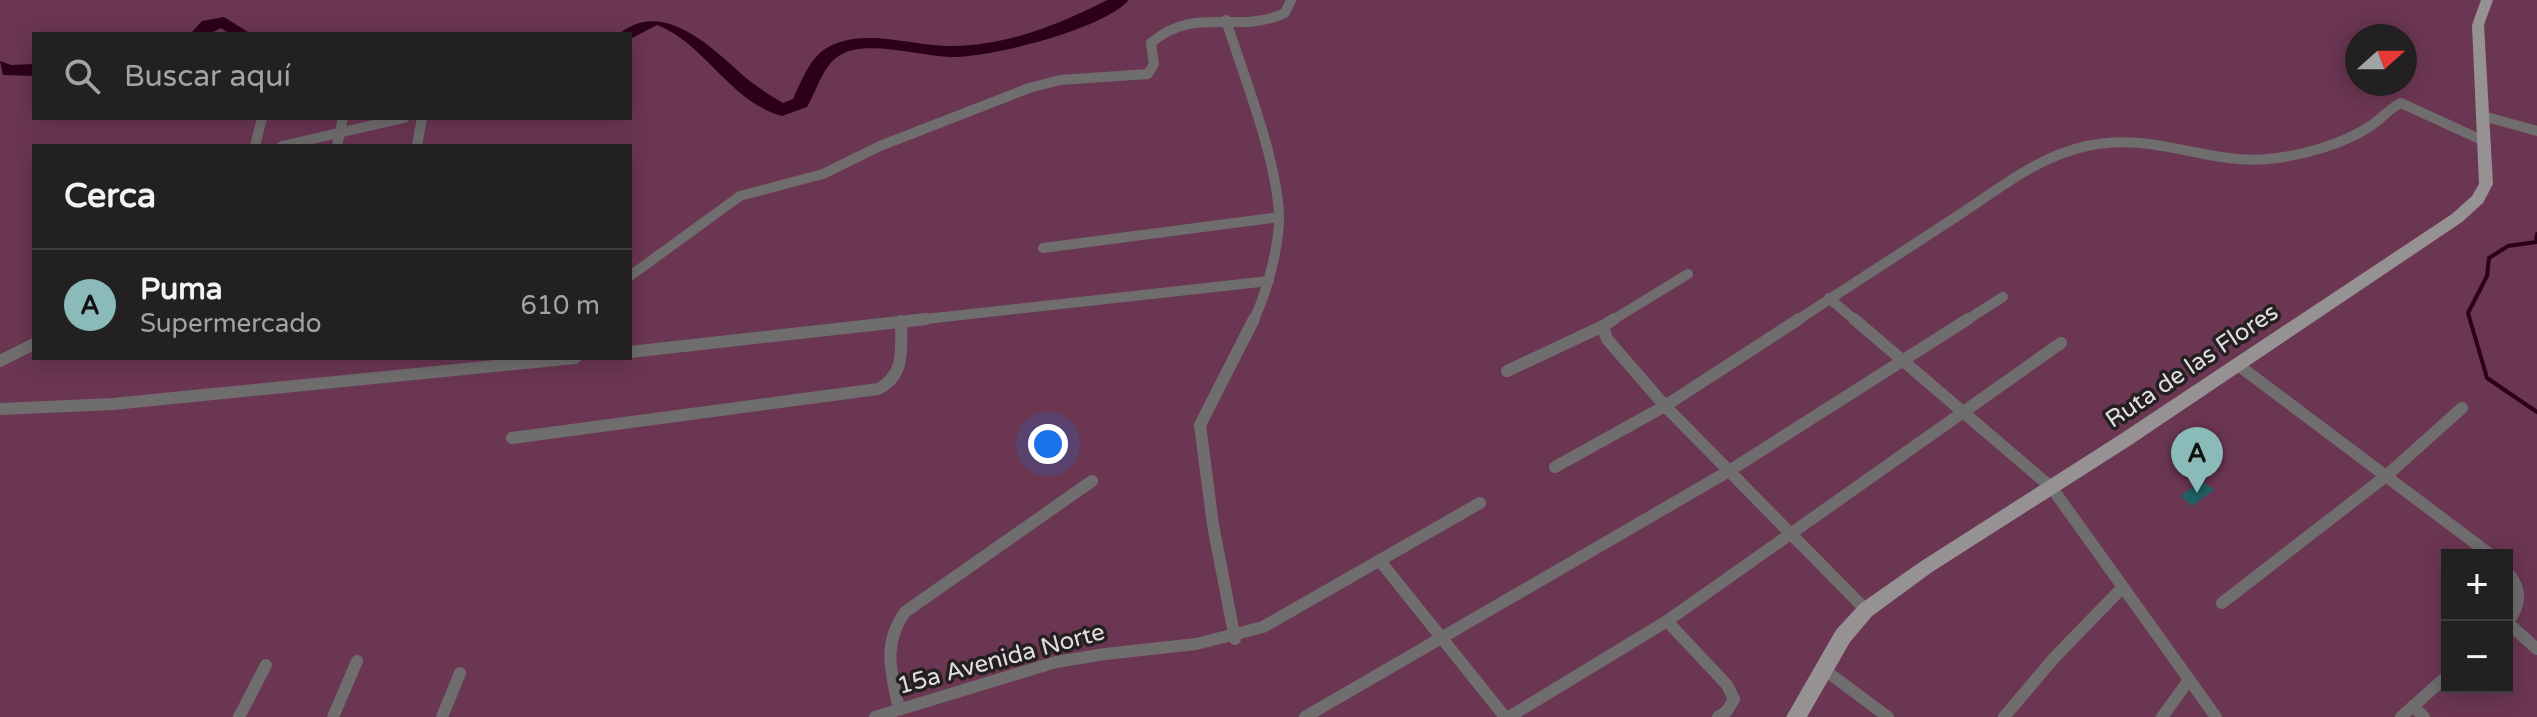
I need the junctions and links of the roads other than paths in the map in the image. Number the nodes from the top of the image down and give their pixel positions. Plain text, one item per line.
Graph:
1 (1291, 0) edge
2 (2487, 0) edge
3 (1226, 20) junction
4 (2483, 116) junction
5 (262, 120) edge
6 (343, 120) edge
7 (395, 120) edge
8 (422, 120) edge
9 (2537, 131) edge
10 (340, 133) junction
11 (2484, 141) junction
12 (256, 144) edge
13 (291, 144) edge
14 (337, 144) edge
15 (417, 144) edge
16 (1279, 217) junction
17 (1043, 248) dead end
18 (1688, 274) dead end
19 (632, 275) edge
20 (1269, 281) junction
21 (2003, 297) dead end
22 (1829, 298) junction
23 (901, 321) junction
24 (1603, 326) junction
25 (2061, 343) dead end
26 (32, 345) edge
27 (632, 352) edge
28 (546, 360) edge
29 (0, 361) edge
30 (516, 362) edge
31 (1901, 362) junction
32 (2238, 365) junction
33 (1507, 371) dead end
34 (1665, 406) junction
35 (2462, 408) dead end
36 (0, 409) edge
37 (1962, 413) junction
38 (512, 438) dead end
39 (1555, 467) dead end
40 (1729, 471) junction
41 (2386, 476) junction
42 (1092, 481) dead end
43 (2052, 488) junction
44 (1480, 503) dead end
45 (1793, 535) junction
46 (2483, 549) edge
47 (1380, 561) junction
48 (2513, 581) edge
49 (2122, 588) junction
50 (2222, 603) dead end
51 (1866, 610) junction
52 (2513, 616) edge
53 (1667, 621) junction
54 (2513, 628) edge
55 (1441, 638) junction
56 (1235, 639) junction
57 (2537, 649) edge
58 (357, 661) dead end
59 (266, 665) dead end
60 (1822, 668) junction
61 (460, 673) dead end
62 (2189, 680) junction
63 (2441, 681) edge
64 (2413, 706) junction
65 (899, 709) junction
66 (239, 717) edge
67 (333, 717) edge
68 (442, 717) edge
69 (875, 717) edge
70 (1305, 717) edge
71 (1507, 717) edge
72 (1718, 717) edge
73 (1796, 717) edge
74 (1888, 717) edge
75 (2004, 717) edge
76 (2162, 717) edge
77 (2216, 717) edge
78 (2401, 717) edge
79 (2424, 717) edge

1 - 3 street
2 - 4 main road, Ruta de las Flores
3 - 16 street
3 - 19 street
4 - 9 street
4 - 11 main road, Ruta de las Flores
5 - 12 street
6 - 10 street
7 - 10 street
8 - 15 street
10 - 13 street
10 - 14 street
11 - 22 street
11 - 32 main road, Ruta de las Flores
16 - 17 street
16 - 20 street
18 - 24 street
20 - 23 street
20 - 56 street
21 - 31 street
22 - 31 street
22 - 34 street
23 - 27 street
23 - 38 street
24 - 33 street
24 - 34 street
25 - 37 street
26 - 29 street
28 - 30 street
30 - 36 street
31 - 37 street
31 - 40 street
32 - 41 street
32 - 43 main road, Ruta de las Flores
34 - 39 street
34 - 40 street
35 - 41 street
37 - 43 street
37 - 45 street
40 - 45 street
40 - 55 street
41 - 46 street
41 - 50 street
42 - 65 street
43 - 49 street
43 - 51 main road, Ruta de las Flores
44 - 47 street, 15a Avenida Norte
45 - 51 street
45 - 53 street
47 - 55 street
47 - 56 street, 15a Avenida Norte
48 - 52 street
49 - 62 street
49 - 75 street
51 - 60 main road, Ruta de las Flores
53 - 71 street
53 - 72 street
54 - 57 street
55 - 70 street
55 - 71 street
56 - 65 street, 15a Avenida Norte
58 - 67 street
59 - 66 street
60 - 73 main road, Ruta de las Flores
60 - 74 street
61 - 68 street
62 - 76 street
62 - 77 street
63 - 64 street
64 - 78 street
64 - 79 street
65 - 69 street, 15a Avenida Norte

